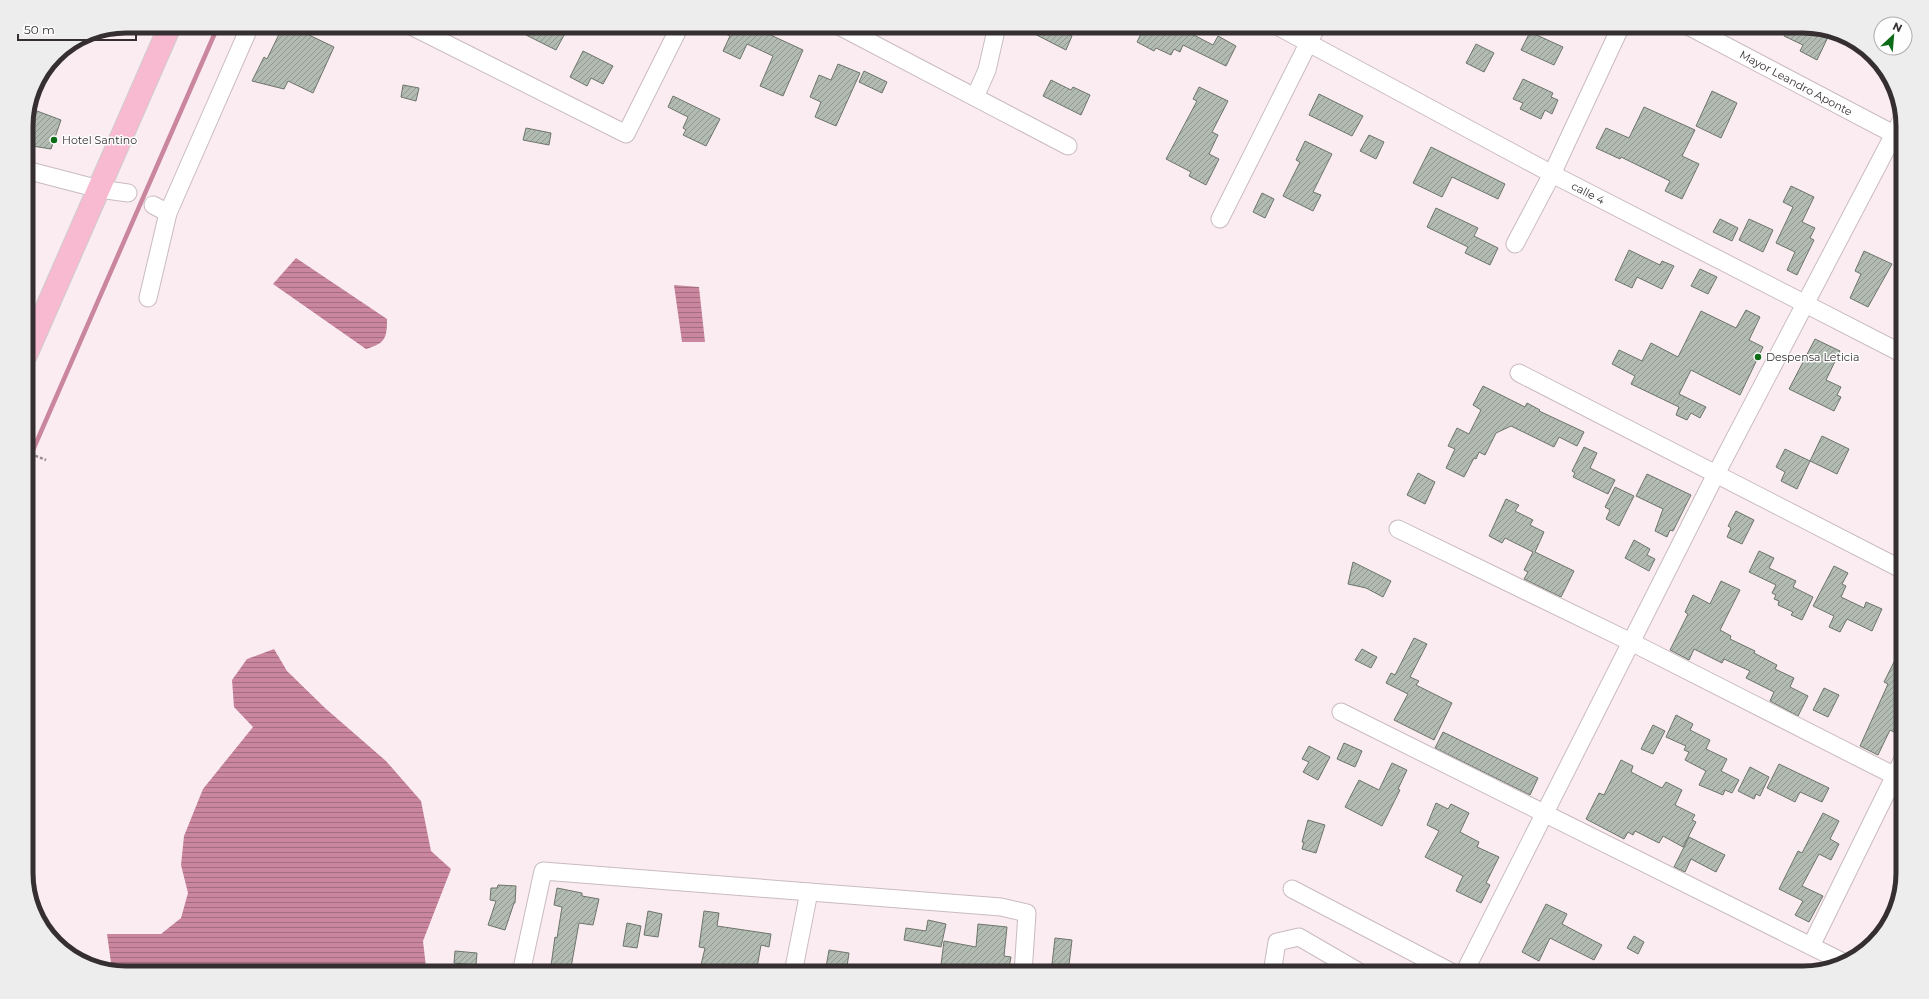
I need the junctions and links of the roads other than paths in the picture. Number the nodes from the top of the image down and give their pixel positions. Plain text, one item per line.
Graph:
1 (167, 33) edge
2 (247, 33) edge
3 (425, 33) edge
4 (676, 33) edge
5 (852, 33) edge
6 (995, 33) edge
7 (1291, 33) edge
8 (1314, 33) edge
9 (1618, 33) edge
10 (1701, 33) edge
11 (1309, 42) junction
12 (975, 97) junction
13 (1896, 136) edge
14 (1896, 141) edge
15 (1068, 146) dead end
16 (33, 172) edge
17 (1552, 174) junction
18 (99, 189) junction
19 (128, 193) dead end
20 (1220, 219) dead end
21 (1515, 244) dead end
22 (148, 298) dead end
23 (1805, 303) junction
24 (33, 339) edge
25 (1896, 350) edge
26 (1519, 373) dead end
27 (1716, 474) junction
28 (1398, 529) dead end
29 (1896, 566) edge
30 (1633, 643) junction
31 (1341, 712) dead end
32 (1896, 776) edge
33 (1896, 784) edge
34 (1546, 814) junction
35 (1292, 889) dead end
36 (809, 892) junction
37 (1811, 946) junction
38 (1837, 959) edge
39 (523, 966) edge
40 (794, 966) edge
41 (1023, 966) edge
42 (1274, 966) edge
43 (1349, 966) edge
44 (1440, 966) edge
45 (1468, 966) edge

1 - 18 highway
2 - 22 street
3 - 4 street
5 - 12 street
6 - 12 street
7 - 11 street, calle 4
8 - 11 street
9 - 17 street
10 - 13 street, Mayor Leandro Aponte
11 - 17 street, calle 4
11 - 20 street
12 - 15 street
14 - 23 street
16 - 18 street
17 - 21 street
17 - 23 street, calle 4
18 - 19 street
18 - 24 highway
23 - 25 street, calle 4
23 - 27 street
26 - 27 street
27 - 29 street
27 - 30 street
28 - 30 street
30 - 32 street
30 - 34 street
31 - 34 street
33 - 37 street
34 - 37 street
34 - 45 street
35 - 44 street
36 - 39 street
36 - 40 street
36 - 41 street
37 - 38 street
42 - 43 street

